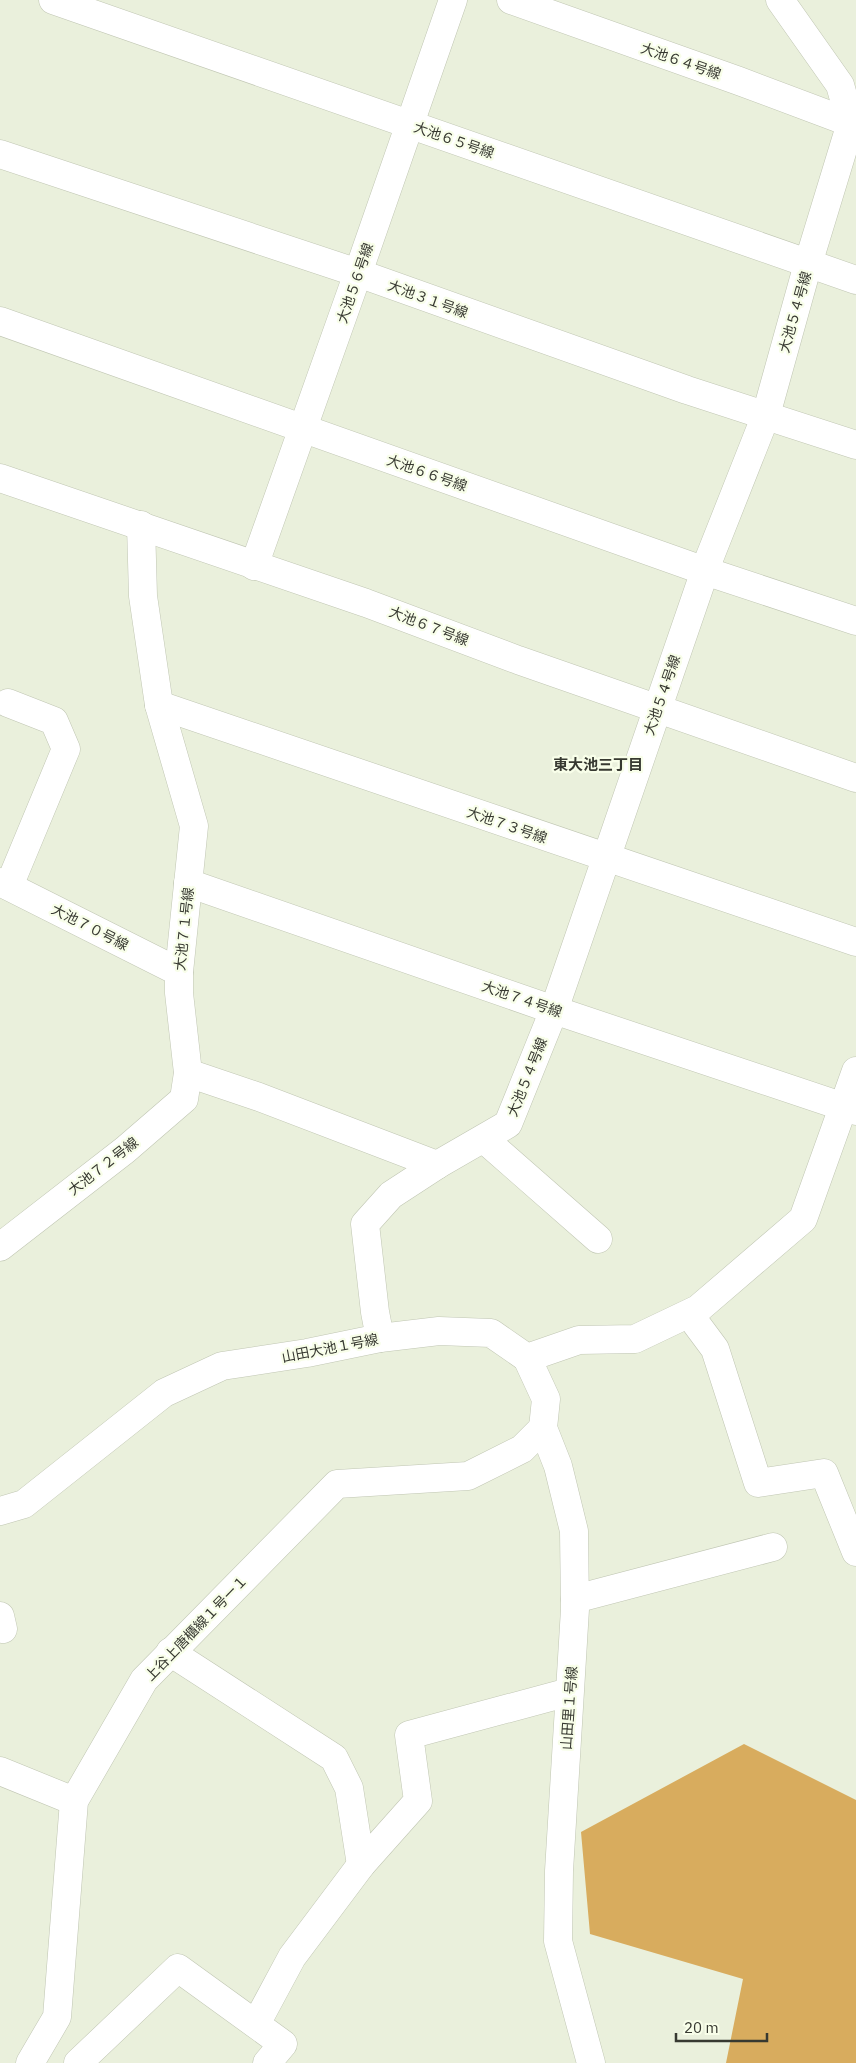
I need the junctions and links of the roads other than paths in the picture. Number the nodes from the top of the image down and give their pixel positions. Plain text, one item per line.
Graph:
1 (53, 0) edge
2 (453, 0) edge
3 (511, 0) edge
4 (780, 0) edge
5 (851, 123) junction
6 (410, 125) junction
7 (0, 154) edge
8 (808, 264) junction
9 (358, 273) junction
10 (856, 280) edge
11 (0, 321) edge
12 (766, 415) junction
13 (303, 429) junction
14 (856, 445) edge
15 (1, 480) edge
16 (141, 525) junction
17 (254, 566) junction
18 (705, 571) junction
19 (856, 621) edge
20 (8, 703) dead end
21 (159, 705) junction
22 (658, 709) junction
23 (856, 778) edge
24 (606, 859) junction
25 (188, 883) junction
26 (5, 884) edge
27 (856, 942) edge
28 (179, 972) junction
29 (554, 1010) junction
30 (856, 1071) edge
31 (188, 1074) junction
32 (850, 1109) edge
33 (484, 1139) junction
34 (437, 1165) junction
35 (598, 1239) dead end
36 (0, 1247) edge
37 (689, 1314) junction
38 (380, 1338) junction
39 (527, 1358) junction
40 (543, 1428) junction
41 (0, 1511) edge
42 (773, 1547) dead end
43 (856, 1552) edge
44 (575, 1599) junction
45 (170, 1652) junction
46 (569, 1692) junction
47 (0, 1772) edge
48 (74, 1801) junction
49 (361, 1865) junction
50 (256, 2024) junction
51 (30, 2063) edge
52 (78, 2063) edge
53 (267, 2063) edge
54 (591, 2063) edge

1 - 6 street, 大池６５号線
2 - 6 street, 大池５６号線
3 - 5 street, 大池６４号線
4 - 5 street
5 - 8 street, 大池５４号線
6 - 8 street, 大池６５号線
6 - 9 street, 大池５６号線
7 - 9 street, 大池３１号線
8 - 10 street, 大池６５号線
8 - 12 street, 大池５４号線
9 - 12 street, 大池３１号線
9 - 13 street, 大池５６号線
11 - 13 street, 大池６６号線
12 - 14 street, 大池３１号線
12 - 18 street, 大池５４号線
13 - 17 street, 大池５６号線
13 - 18 street, 大池６６号線
15 - 16 street, 大池６７号線
16 - 17 street, 大池６７号線
16 - 21 street, 大池７１号線
17 - 22 street, 大池６７号線
18 - 19 street, 大池６６号線
18 - 22 street, 大池５４号線
20 - 26 street
21 - 24 street, 大池７３号線
21 - 25 street, 大池７１号線
22 - 23 street, 大池６７号線
22 - 24 street, 大池５４号線
24 - 27 street, 大池７３号線
24 - 29 street, 大池５４号線
25 - 28 street, 大池７１号線
25 - 29 street, 大池７４号線
26 - 28 street, 大池７０号線
28 - 31 street, 大池７１号線
29 - 32 street, 大池７４号線
29 - 33 street, 大池５４号線
30 - 32 street
31 - 34 street
31 - 36 street, 大池７２号線
32 - 37 street
33 - 34 street, 大池５４号線
33 - 35 street
34 - 38 street, 大池５４号線
37 - 39 street
37 - 43 street
38 - 39 street, 山田大池１号線
38 - 41 street, 山田大池１号線
39 - 40 street, 山田里１号線
40 - 44 street, 山田里１号線
40 - 45 street, 上谷上唐櫃線１号ー１
42 - 44 street
44 - 46 street, 山田里１号線
45 - 48 street, 上谷上唐櫃線１号ー１
45 - 49 street
46 - 49 street
46 - 54 street, 山田里１号線
47 - 48 street
48 - 51 street, 上谷上唐櫃線１号ー１
49 - 50 street
50 - 52 street
50 - 53 street

